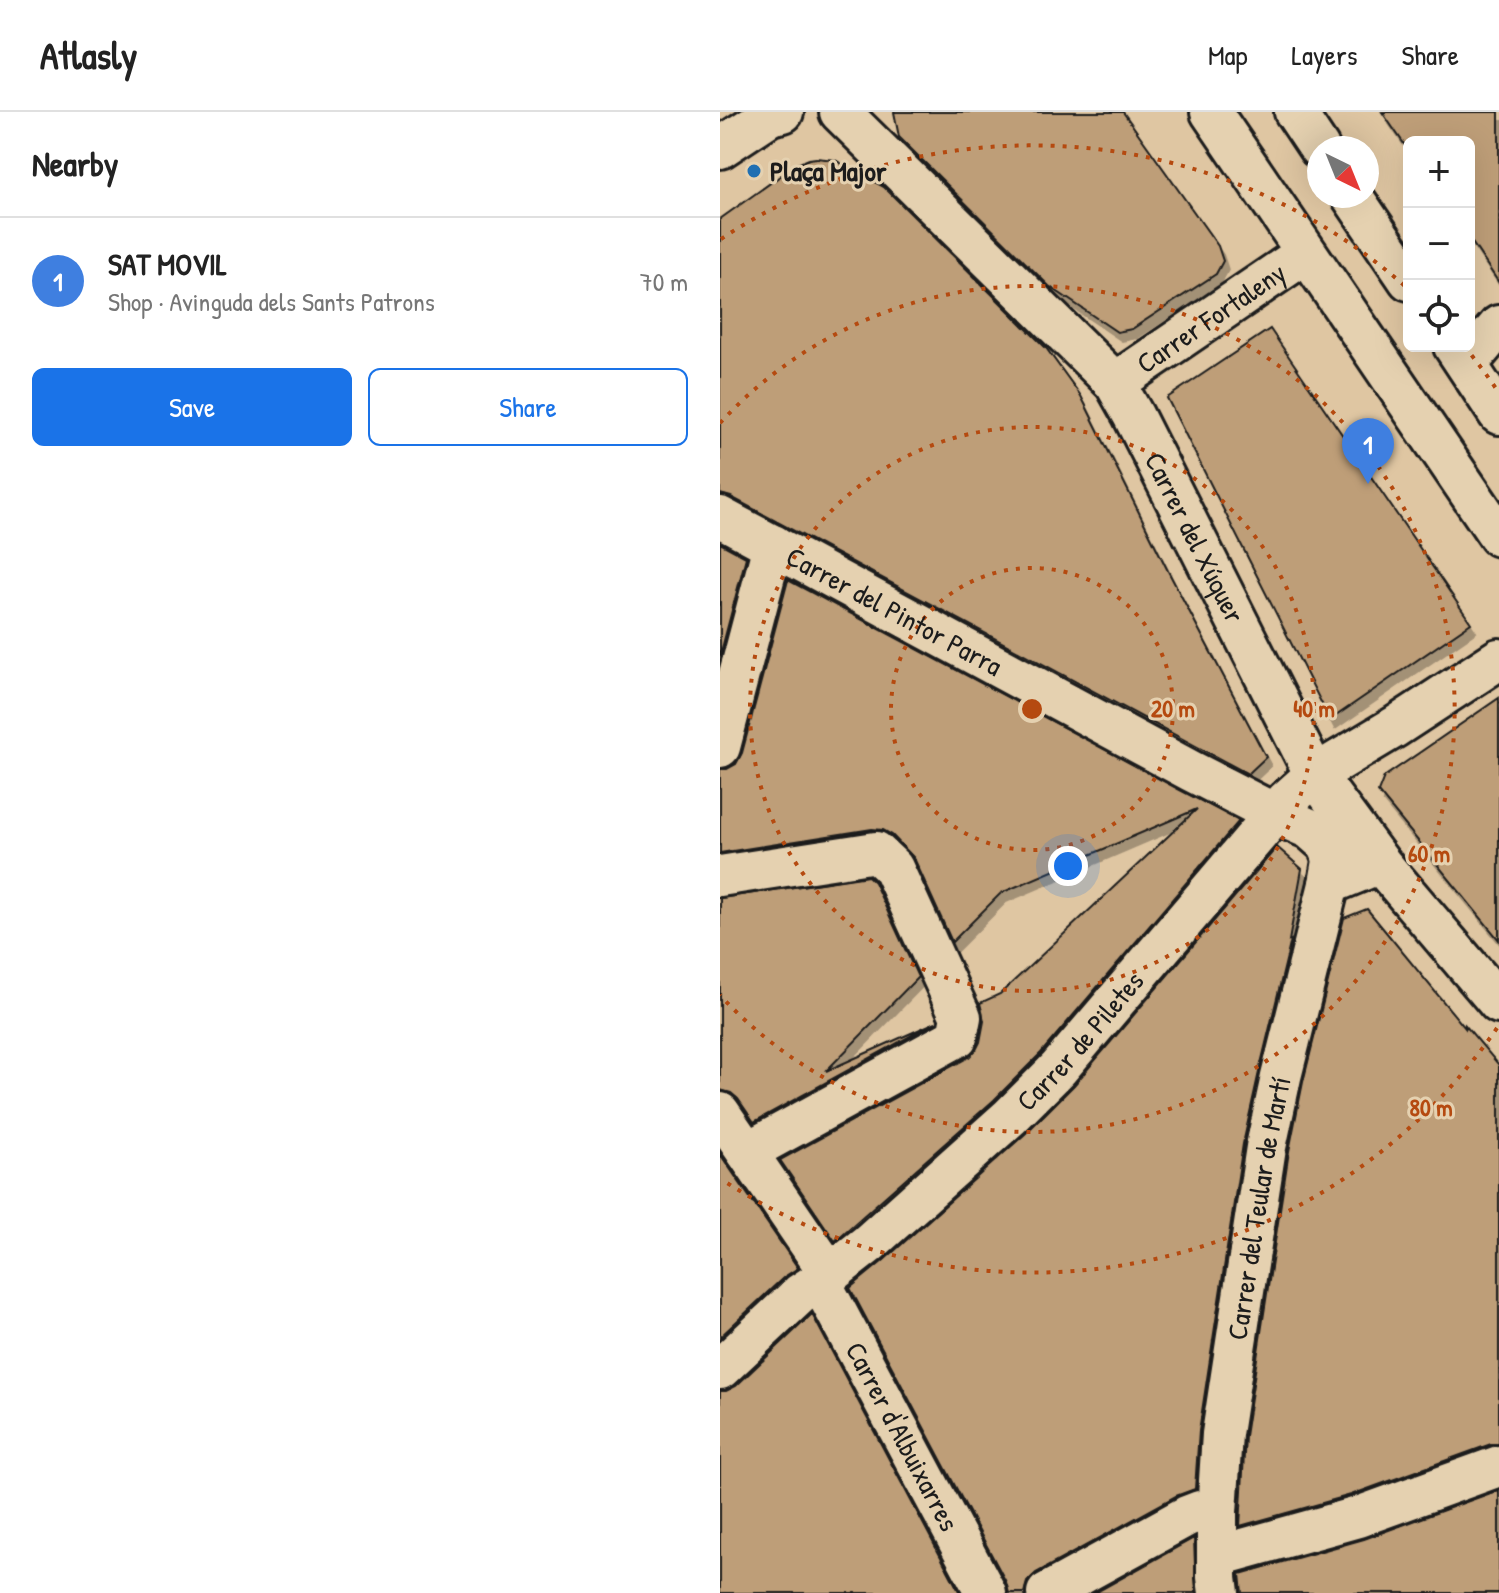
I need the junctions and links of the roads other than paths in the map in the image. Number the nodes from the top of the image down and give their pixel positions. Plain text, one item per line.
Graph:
1 (783, 112) edge
2 (840, 112) edge
3 (1211, 112) edge
4 (1295, 112) edge
5 (1311, 136) edge
6 (720, 148) edge
7 (1360, 208) edge
8 (1306, 253) junction
9 (1403, 271) edge
10 (1499, 326) edge
11 (1460, 355) edge
12 (1115, 383) junction
13 (1499, 414) edge
14 (720, 517) edge
15 (1499, 536) edge
16 (773, 545) junction
17 (1499, 659) edge
18 (720, 747) edge
19 (1315, 775) junction
20 (1273, 813) junction
21 (1380, 863) junction
22 (720, 876) edge
23 (1329, 884) junction
24 (1499, 1003) edge
25 (720, 1113) edge
26 (747, 1152) junction
27 (825, 1278) junction
28 (720, 1369) edge
29 (1499, 1466) edge
30 (1217, 1512) junction
31 (1218, 1574) edge
32 (986, 1593) edge
33 (1047, 1593) edge

1 - 6 street
2 - 12 street, Carrer del Xúquer
3 - 8 street
4 - 5 street
7 - 9 street
8 - 12 street, Carrer Fortaleny
8 - 15 street
10 - 11 street
11 - 13 street
12 - 19 street, Carrer del Xúquer
14 - 16 street, Carrer del Pintor Parra
16 - 18 street
16 - 20 street, Carrer del Pintor Parra
17 - 19 street, Carrer de Piletes
19 - 20 street, Carrer de Piletes
19 - 21 street, Carrer del Xúquer
20 - 23 street, Carrer del Pintor Parra
20 - 27 street, Carrer de Piletes
21 - 23 street
21 - 24 street, Carrer del Xúquer
22 - 26 street
23 - 30 street, Carrer del Teular de Martí
25 - 26 street, Carrer d'Albuixarres
26 - 27 street, Carrer d'Albuixarres
27 - 28 street, Carrer de Piletes
27 - 32 street, Carrer d'Albuixarres
29 - 31 street
30 - 31 street, Carrer del Teular de Martí
30 - 33 street

